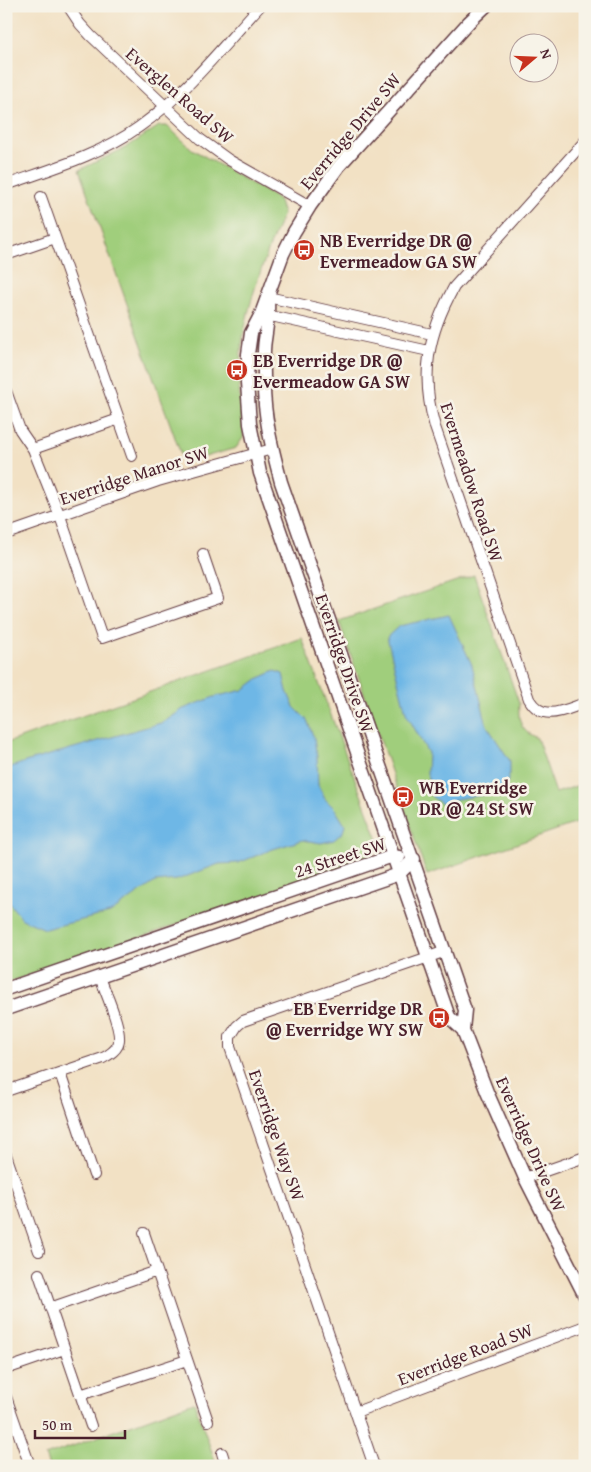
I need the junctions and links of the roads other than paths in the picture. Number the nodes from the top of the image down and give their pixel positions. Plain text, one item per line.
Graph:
1 (68, 6) edge
2 (260, 6) edge
3 (486, 6) edge
4 (166, 106) junction
5 (585, 141) edge
6 (6, 185) edge
7 (41, 197) dead end
8 (310, 206) junction
9 (55, 238) junction
10 (6, 255) edge
11 (268, 297) junction
12 (265, 315) junction
13 (432, 334) junction
14 (429, 351) junction
15 (6, 391) edge
16 (119, 419) junction
17 (33, 449) junction
18 (272, 449) junction
19 (256, 453) junction
20 (132, 456) dead end
21 (60, 516) junction
22 (6, 534) edge
23 (203, 554) dead end
24 (331, 625) junction
25 (315, 630) junction
26 (585, 703) edge
27 (393, 856) junction
28 (414, 859) junction
29 (399, 874) junction
30 (446, 951) junction
31 (428, 957) junction
32 (100, 977) junction
33 (6, 989) edge
34 (6, 1009) edge
35 (464, 1030) junction
36 (60, 1073) junction
37 (6, 1091) edge
38 (6, 1155) edge
39 (585, 1157) edge
40 (94, 1175) dead end
41 (525, 1178) junction
42 (11, 1182) edge
43 (144, 1233) dead end
44 (40, 1251) dead end
45 (157, 1272) junction
46 (39, 1274) dead end
47 (585, 1296) edge
48 (50, 1308) junction
49 (585, 1326) edge
50 (64, 1349) junction
51 (187, 1360) junction
52 (6, 1369) edge
53 (80, 1395) junction
54 (6, 1397) edge
55 (356, 1412) junction
56 (208, 1421) dead end
57 (91, 1426) dead end
58 (222, 1453) dead end
59 (30, 1466) edge
60 (226, 1466) edge
61 (374, 1466) edge

1 - 4 street, Everglen Road SW
2 - 4 street
3 - 8 street, Everridge Drive SW
4 - 6 street
4 - 8 street, Everglen Road SW
5 - 13 street, Evermeadow Road SW
7 - 9 street
8 - 11 street, Everridge Drive SW
9 - 10 street
9 - 16 street
11 - 12 street, Everridge Drive SW
11 - 13 street
12 - 14 street
12 - 18 street, Everridge Drive SW
12 - 19 street, Everridge Drive SW
13 - 14 street, Evermeadow Road SW
14 - 26 street, Evermeadow Road SW
15 - 17 street
16 - 17 street
16 - 20 street
17 - 21 street
18 - 19 street, Everridge Manor SW
18 - 24 street, Everridge Drive SW
19 - 21 street, Everridge Manor SW
19 - 25 street, Everridge Drive SW
21 - 22 street, Everridge Manor SW
21 - 23 street
24 - 25 street
24 - 28 street, Everridge Drive SW
25 - 27 street, Everridge Drive SW
27 - 28 street, 24 Street SW
27 - 29 street, Everridge Drive SW
27 - 33 street, 24 Street SW
28 - 29 street, 24 Street SW
28 - 30 street, Everridge Drive SW
29 - 31 street, Everridge Drive SW
29 - 32 street, 24 Street SW
30 - 31 street, Everridge Way SW
30 - 35 street, Everridge Drive SW
31 - 35 street, Everridge Drive SW
31 - 55 street, Everridge Way SW
32 - 34 street, 24 Street SW
32 - 36 street
35 - 41 street, Everridge Drive SW
36 - 37 street
36 - 40 street
38 - 42 street
39 - 41 street
41 - 47 street, Everridge Drive SW
42 - 44 street
43 - 45 street
45 - 48 street
45 - 51 street
46 - 48 street
48 - 50 street
49 - 55 street, Everridge Road SW
50 - 52 street
50 - 53 street
51 - 53 street
51 - 56 street
53 - 57 street
54 - 59 street
55 - 61 street, Everridge Way SW
58 - 60 street

